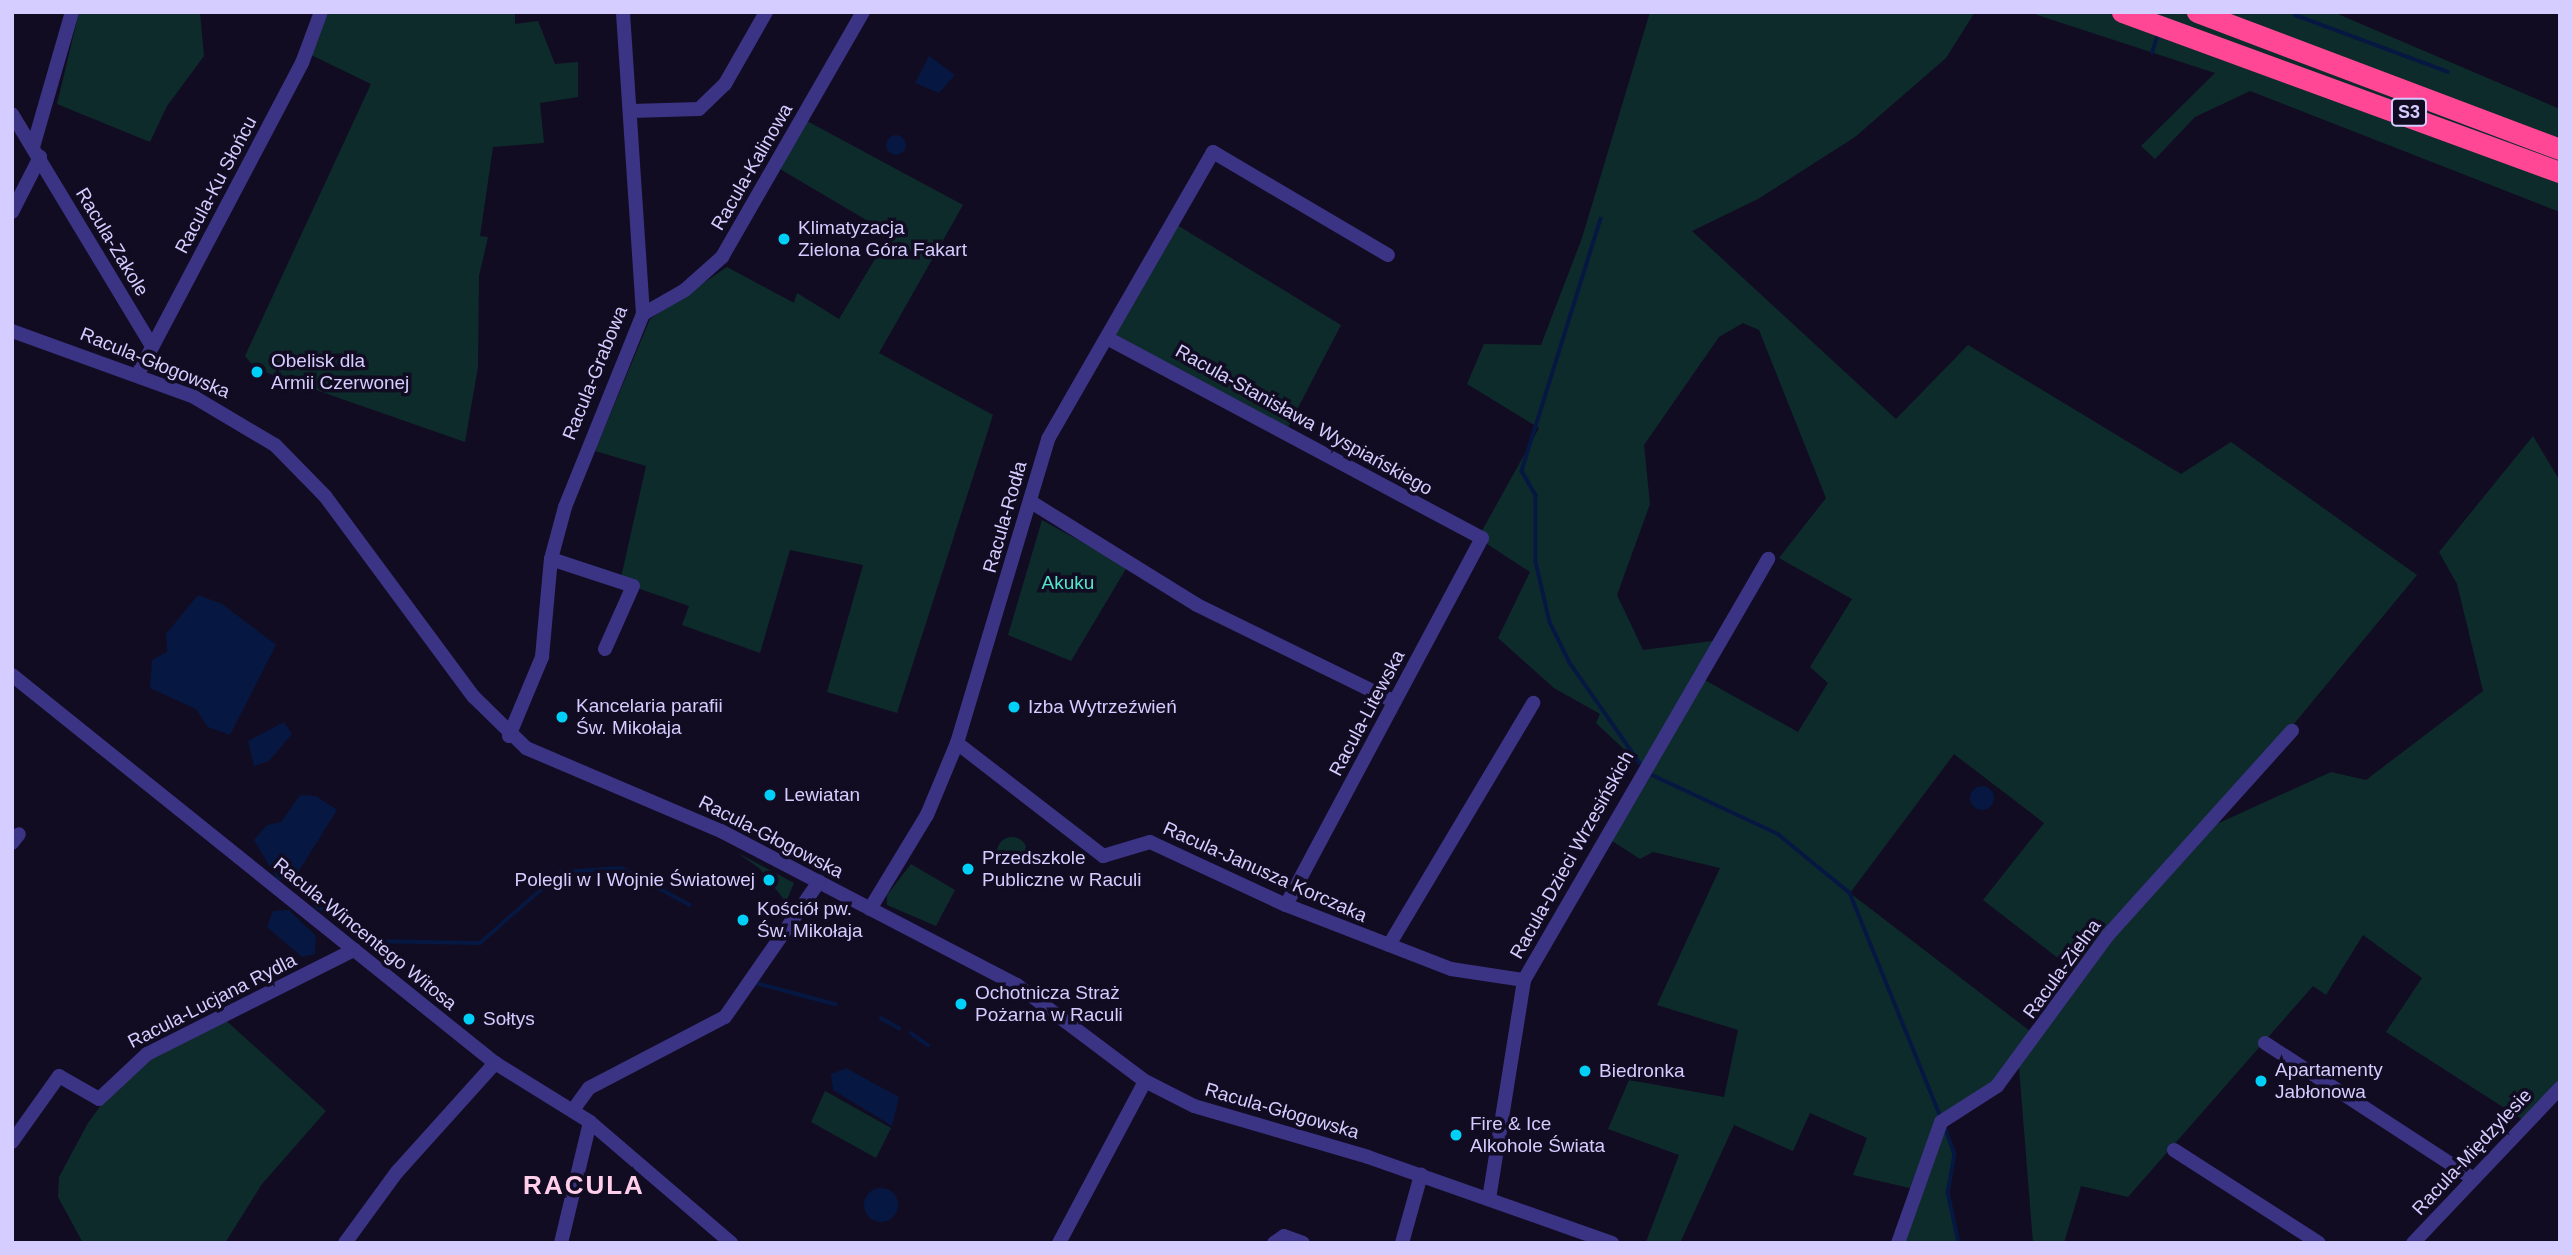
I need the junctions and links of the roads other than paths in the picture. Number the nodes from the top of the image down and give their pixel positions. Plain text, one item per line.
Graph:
1 (72, 12) edge
2 (321, 12) edge
3 (623, 12) edge
4 (766, 12) edge
5 (863, 12) edge
6 (2122, 12) edge
7 (2197, 12) edge
8 (631, 111) junction
9 (12, 114) edge
10 (2560, 149) edge
11 (36, 152) junction
12 (2560, 172) edge
13 (12, 212) edge
14 (1388, 255) dead end
15 (643, 314) junction
16 (12, 331) edge
17 (1107, 338) junction
18 (152, 346) junction
19 (138, 374) junction
20 (1031, 502) junction
21 (1482, 538) joint
22 (551, 559) junction
23 (1768, 559) dead end
24 (605, 649) dead end
25 (12, 675) edge
26 (1395, 702) junction
27 (1533, 703) dead end
28 (2291, 731) dead end
29 (509, 736) junction
30 (957, 743) junction
31 (819, 882) junction
32 (1286, 905) junction
33 (870, 909) junction
34 (1389, 945) junction
35 (354, 950) junction
36 (1524, 980) junction
37 (2265, 1043) dead end
38 (495, 1063) junction
39 (1145, 1081) junction
40 (2560, 1088) edge
41 (573, 1110) junction
42 (590, 1122) junction
43 (12, 1142) edge
44 (2174, 1150) dead end
45 (1421, 1175) junction
46 (2474, 1179) junction
47 (1489, 1199) junction
48 (345, 1243) edge
49 (561, 1243) edge
50 (731, 1243) edge
51 (1059, 1243) edge
52 (1274, 1243) edge
53 (1303, 1243) edge
54 (1402, 1243) edge
55 (1612, 1243) edge
56 (1898, 1243) edge
57 (2319, 1243) edge
58 (2413, 1243) edge

1 - 11 street
2 - 18 street, Racula-Ku Słońcu
3 - 8 street, Racula-Grabowa
4 - 8 street
5 - 15 street, Racula-Kalinowa
6 - 12 highway, S3
7 - 10 highway, S3
8 - 15 street, Racula-Grabowa
9 - 11 street, Racula-Zakole
11 - 13 street
11 - 18 street, Racula-Zakole
14 - 17 street, Racula-Rodła
15 - 22 street, Racula-Grabowa
16 - 19 street, Racula-Głogowska
17 - 20 street, Racula-Rodła
17 - 21 street, Racula-Stanisława Wyspiańskiego
18 - 19 street, Racula-Ku Słońcu
19 - 29 street, Racula-Głogowska
20 - 26 street
20 - 30 street, Racula-Rodła
21 - 26 street, Racula-Litewska
22 - 24 street
22 - 29 street, Racula-Grabowa
23 - 36 street, Racula-Dzieci Wrzesińskich
25 - 35 street, Racula-Wincentego Witosa
26 - 32 street, Racula-Litewska
27 - 34 street
28 - 56 street, Racula-Zielna
29 - 31 street, Racula-Głogowska
30 - 32 street, Racula-Janusza Korczaka
30 - 33 street, Racula-Rodła
31 - 33 street, Racula-Głogowska
31 - 41 street
32 - 34 street, Racula-Janusza Korczaka
33 - 39 street, Racula-Głogowska
34 - 36 street, Racula-Janusza Korczaka
35 - 38 street, Racula-Wincentego Witosa
35 - 43 street, Racula-Lucjana Rydla
36 - 47 street, Racula-Dzieci Wrzesińskich
37 - 46 street
38 - 41 street, Racula-Wincentego Witosa
38 - 48 street
39 - 45 street, Racula-Głogowska
39 - 51 street
40 - 46 street, Racula-Międzylesie
41 - 42 street, Racula-Wincentego Witosa
42 - 49 street
42 - 50 street, Racula-Wincentego Witosa
44 - 57 street
45 - 47 street, Racula-Głogowska
45 - 54 street
46 - 58 street, Racula-Międzylesie
47 - 55 street, Racula-Głogowska
52 - 53 street

